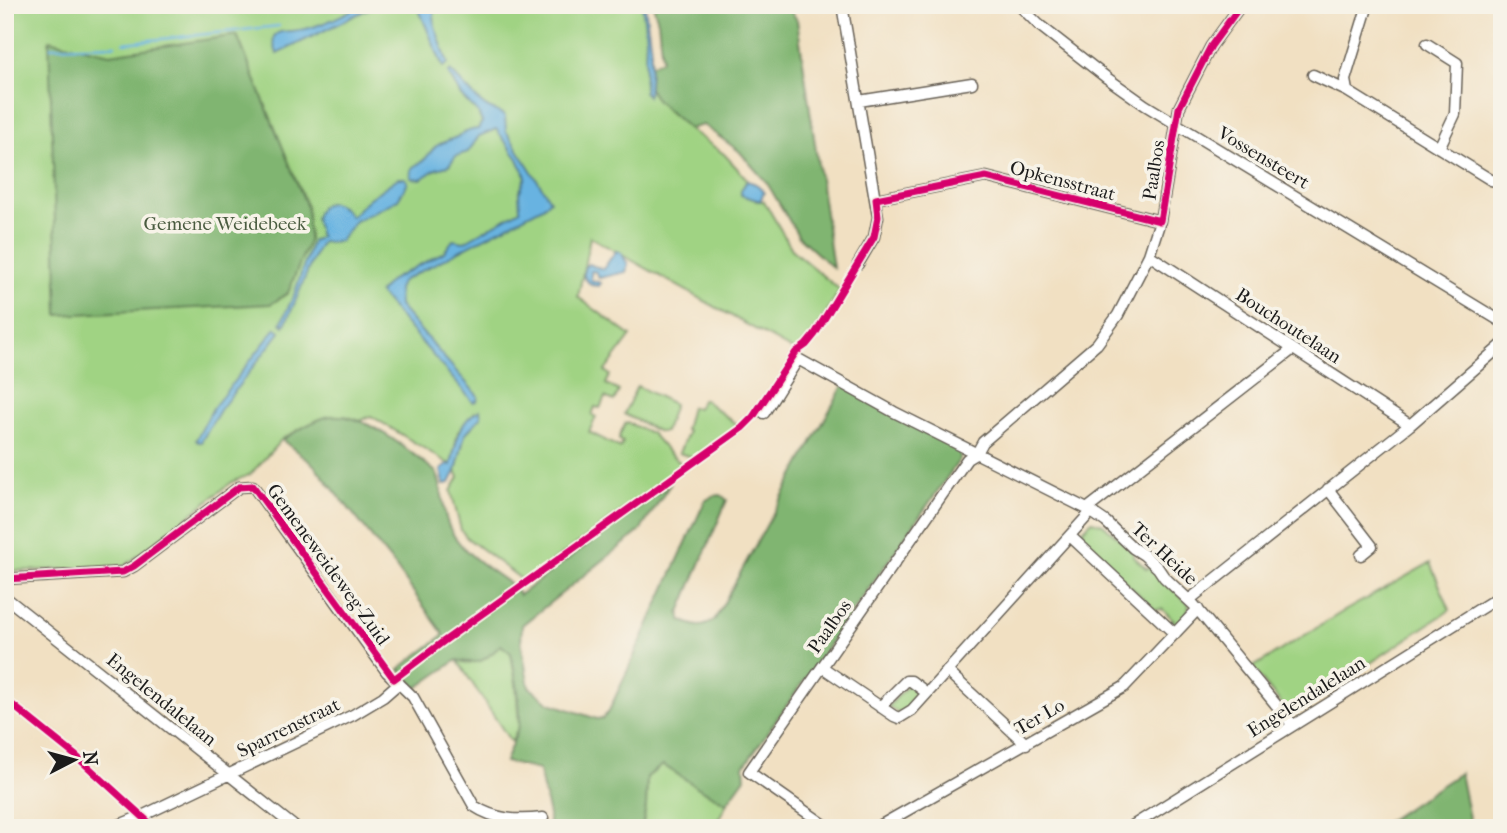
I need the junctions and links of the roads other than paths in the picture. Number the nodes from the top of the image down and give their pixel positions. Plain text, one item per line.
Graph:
1 (842, 5) edge
2 (1019, 5) edge
3 (1241, 5) edge
4 (1366, 11) dead end
5 (1427, 44) dead end
6 (1313, 75) dead end
7 (972, 83) dead end
8 (1347, 91) junction
9 (859, 101) junction
10 (1175, 124) junction
11 (1439, 148) junction
12 (1502, 182) edge
13 (876, 199) junction
14 (1160, 221) junction
15 (1149, 255) junction
16 (858, 264) dead end
17 (1502, 322) edge
18 (1502, 345) edge
19 (1293, 349) junction
20 (764, 413) dead end
21 (1410, 425) junction
22 (977, 453) junction
23 (1328, 489) junction
24 (1089, 510) junction
25 (1070, 536) junction
26 (1361, 555) dead end
27 (5, 579) edge
28 (1502, 595) edge
29 (5, 597) edge
30 (1189, 600) junction
31 (1198, 609) junction
32 (1175, 634) junction
33 (821, 668) junction
34 (947, 671) junction
35 (397, 681) junction
36 (927, 693) junction
37 (880, 707) junction
38 (1292, 724) junction
39 (1026, 744) junction
40 (229, 775) junction
41 (543, 818) dead end
42 (111, 828) edge
43 (296, 828) edge
44 (828, 828) edge
45 (876, 828) edge
46 (1129, 828) edge

1 - 9 street
2 - 10 street, Vossensteert
3 - 10 street, Paalbos
4 - 8 street
5 - 11 street
6 - 8 street
7 - 9 street
8 - 11 street
9 - 13 street
10 - 14 street, Paalbos
10 - 17 street, Vossensteert
11 - 12 street
13 - 14 street, Opkensstraat
13 - 16 street
14 - 15 street, Paalbos
15 - 19 street, Bouchoutelaan
15 - 22 street, Paalbos
18 - 21 street
19 - 21 street, Bouchoutelaan
19 - 24 street
20 - 22 street
21 - 23 street
22 - 24 street, Ter Heide
22 - 33 street, Paalbos
23 - 26 street
23 - 30 street
24 - 25 street
24 - 30 street, Ter Heide
25 - 32 street
25 - 34 street
27 - 35 street, Gemeneweideweg-Zuid
28 - 38 street, Engelendalelaan
29 - 40 street, Engelendalelaan
30 - 31 street, Ter Heide
31 - 32 street, Ter Lo
31 - 38 street, Ter Heide
32 - 39 street, Ter Lo
33 - 37 street
33 - 44 street
34 - 36 street
34 - 39 street
35 - 40 street, Sparrenstraat
35 - 41 street
36 - 37 street
36 - 37 street
38 - 46 street, Engelendalelaan
39 - 45 street, Ter Lo
40 - 42 street, Sparrenstraat
40 - 43 street, Engelendalelaan

